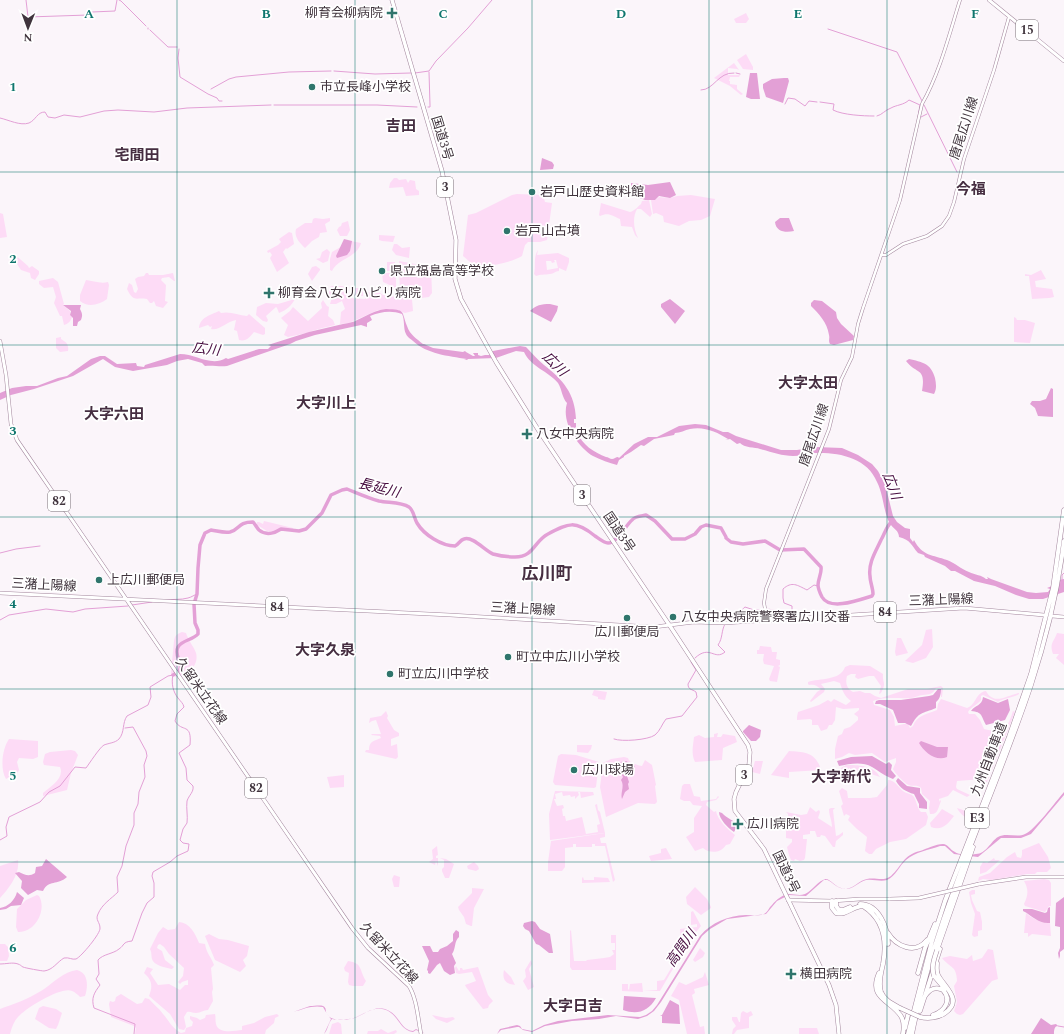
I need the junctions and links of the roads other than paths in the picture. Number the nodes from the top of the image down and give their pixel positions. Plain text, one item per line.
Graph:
1 (392, 0) edge
2 (960, 0) edge
3 (989, 0) edge
4 (1010, 16) junction
5 (1064, 61) edge
6 (881, 255) junction
7 (0, 341) edge
8 (1064, 510) edge
9 (1064, 541) edge
10 (0, 593) edge
11 (126, 599) junction
12 (1051, 602) junction
13 (1044, 616) dead end
14 (1052, 616) dead end
15 (1064, 617) edge
16 (767, 620) junction
17 (670, 626) junction
18 (983, 812) junction
19 (1064, 877) edge
20 (787, 897) junction
21 (834, 901) junction
22 (945, 901) junction
23 (886, 931) junction
24 (930, 936) junction
25 (943, 939) dead end
26 (938, 956) junction
27 (882, 966) junction
28 (918, 973) dead end
29 (923, 1000) junction
30 (900, 1007) junction
31 (908, 1014) dead end
32 (921, 1016) junction
33 (937, 1016) junction
34 (421, 1033) edge
35 (839, 1034) edge
36 (904, 1034) edge
37 (908, 1034) edge
38 (912, 1034) edge

1 - 17 highway, 国道3号 / 3
2 - 6 main road, 唐尾広川線
3 - 4 main road, 15
4 - 5 main road, 15
4 - 6 main road, 唐尾広川線
6 - 16 main road, 唐尾広川線
7 - 11 main road, 久留米立花線 / 82
8 - 12 highway, 九州自動車道 / E3
9 - 12 highway, 九州自動車道 / E3
10 - 11 main road, 三潴上陽線 / 84
11 - 17 main road, 三潴上陽線 / 84
11 - 34 main road, 久留米立花線 / 82
12 - 18 highway, 九州自動車道 / E3
12 - 22 highway, 九州自動車道 / E3
13 - 16 main road, 三潴上陽線 / 84
14 - 15 main road
16 - 17 main road, 三潴上陽線 / 84
17 - 20 highway, 国道3号 / 3
18 - 33 highway, bridge
18 - 38 highway, 九州自動車道 / E3
19 - 21 main road, bridge
20 - 21 main road
20 - 35 highway, 国道3号 / 3
21 - 23 highway
21 - 27 highway
22 - 24 highway
22 - 37 highway, 九州自動車道 / E3
23 - 24 highway
23 - 30 highway
24 - 28 highway
25 - 26 highway
26 - 29 highway
26 - 33 highway
27 - 30 highway
27 - 36 highway
29 - 32 highway
29 - 38 highway
30 - 32 highway, bridge
31 - 36 highway
32 - 33 highway

